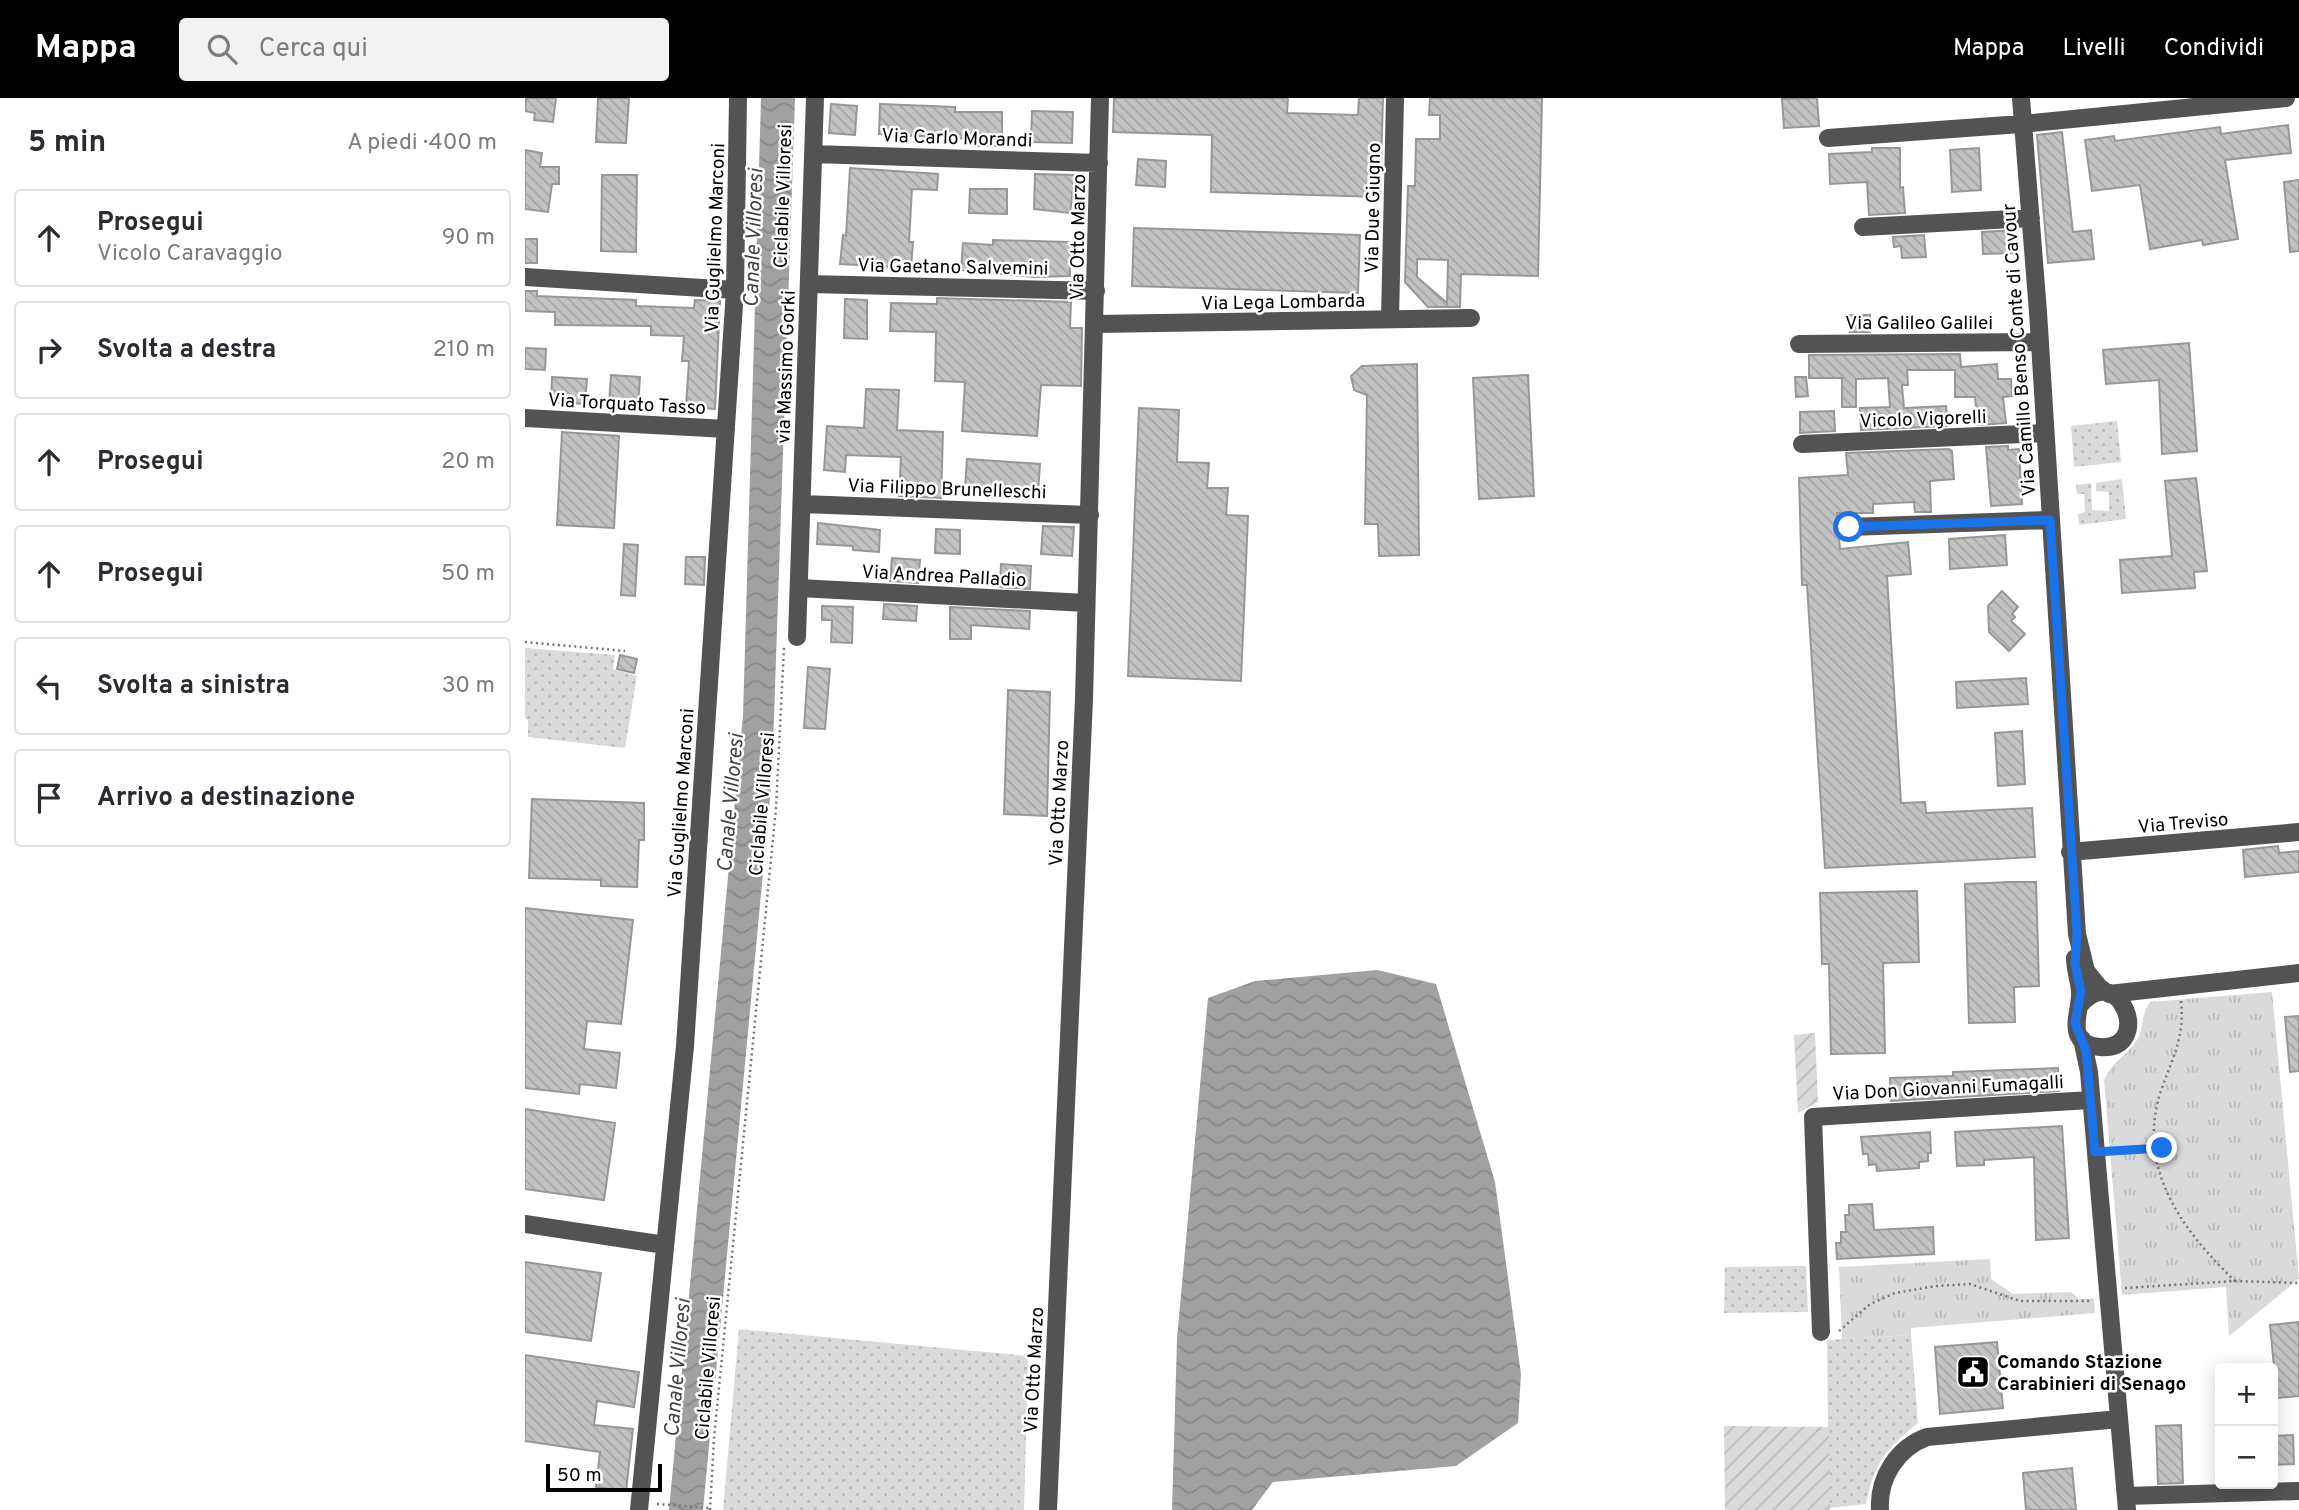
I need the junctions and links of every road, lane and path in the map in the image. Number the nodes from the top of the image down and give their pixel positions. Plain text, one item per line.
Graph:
1 (738, 98) edge
2 (815, 98) edge
3 (1100, 98) edge
4 (1395, 98) edge
5 (2021, 98) edge
6 (2286, 98) edge
7 (2021, 124) junction
8 (1828, 138) dead end
9 (813, 154) junction
10 (1099, 163) junction
11 (2031, 218) junction
12 (1863, 227) dead end
13 (525, 278) edge
14 (809, 284) junction
15 (735, 290) junction
16 (1096, 291) junction
17 (1471, 318) dead end
18 (1390, 320) junction
19 (1096, 324) junction
20 (2040, 342) junction
21 (1798, 344) dead end
22 (525, 418) edge
23 (726, 429) junction
24 (2045, 433) junction
25 (1802, 444) dead end
26 (803, 504) junction
27 (1090, 515) junction
28 (2050, 520) junction
29 (1849, 527) dead end
30 (799, 588) junction
31 (1086, 603) junction
32 (790, 640) joint
33 (525, 642) edge
34 (625, 651) dead end
35 (2299, 832) edge
36 (2070, 852) junction
37 (2077, 934) junction
38 (2299, 973) edge
39 (2179, 985) junction
40 (2161, 987) junction
41 (2109, 994) junction
42 (2079, 1006) junction
43 (2129, 1021) junction
44 (2082, 1039) junction
45 (2116, 1043) junction
46 (2090, 1093) junction
47 (2162, 1148) dead end
48 (2155, 1149) junction
49 (2095, 1152) junction
50 (525, 1224) edge
51 (665, 1245) junction
52 (2235, 1281) junction
53 (2299, 1283) edge
54 (2108, 1297) junction
55 (1821, 1332) joint
56 (2119, 1419) junction
57 (2299, 1491) edge
58 (2126, 1503) edge
59 (661, 1505) dead end
60 (710, 1509) edge
61 (639, 1510) edge
62 (1048, 1510) edge
63 (1880, 1510) edge

1 - 15 street, Via Guglielmo Marconi
2 - 9 street, via Massimo Gorki
3 - 10 street, Via Otto Marzo
4 - 18 street, Via Due Giugno
5 - 7 street, Via Camillo Benso Conte di Cavour
6 - 7 street
7 - 8 street
7 - 11 street, Via Camillo Benso Conte di Cavour
9 - 10 street, Via Carlo Morandi
9 - 14 street, via Massimo Gorki
10 - 16 street, Via Otto Marzo
11 - 12 street
11 - 20 street, Via Camillo Benso Conte di Cavour
13 - 15 street
14 - 16 street, Via Gaetano Salvemini
14 - 26 street, via Massimo Gorki
15 - 23 street, Via Guglielmo Marconi
16 - 19 street, Via Otto Marzo
17 - 18 street, Via Lega Lombarda
18 - 19 street, Via Lega Lombarda
19 - 27 street, Via Otto Marzo
20 - 21 street, Via Galileo Galilei
20 - 24 street, Via Camillo Benso Conte di Cavour
22 - 23 street, Via Torquato Tasso
23 - 51 street, Via Guglielmo Marconi
24 - 25 street, Vicolo Vigorelli
24 - 28 street, Via Camillo Benso Conte di Cavour
26 - 27 street, Via Filippo Brunelleschi
26 - 30 street, via Massimo Gorki
27 - 31 street, Via Otto Marzo
28 - 29 street
28 - 36 street, Via Camillo Benso Conte di Cavour
30 - 31 street, Via Andrea Palladio
30 - 32 street, via Massimo Gorki
31 - 62 street, Via Otto Marzo
32 - 60 path, Ciclabile Villoresi
33 - 34 path
35 - 36 street, Via Treviso
36 - 37 street, Via Camillo Benso Conte di Cavour
37 - 41 street, Via Camillo Benso Conte di Cavour
37 - 42 street, Via Camillo Benso Conte di Cavour
38 - 39 street
39 - 40 street
39 - 48 path
40 - 41 street
40 - 43 street
41 - 42 street
41 - 43 street
42 - 44 street
43 - 45 street
44 - 45 street
44 - 46 street
45 - 46 street
46 - 49 street
46 - 55 street, Via Don Giovanni Fumagalli
47 - 48 path
48 - 49 path
48 - 52 path
49 - 54 street
50 - 51 street
51 - 61 street, Via Guglielmo Marconi
52 - 53 path
52 - 54 path
54 - 55 path
54 - 56 street
56 - 58 street
56 - 63 street
57 - 58 street
59 - 60 path

